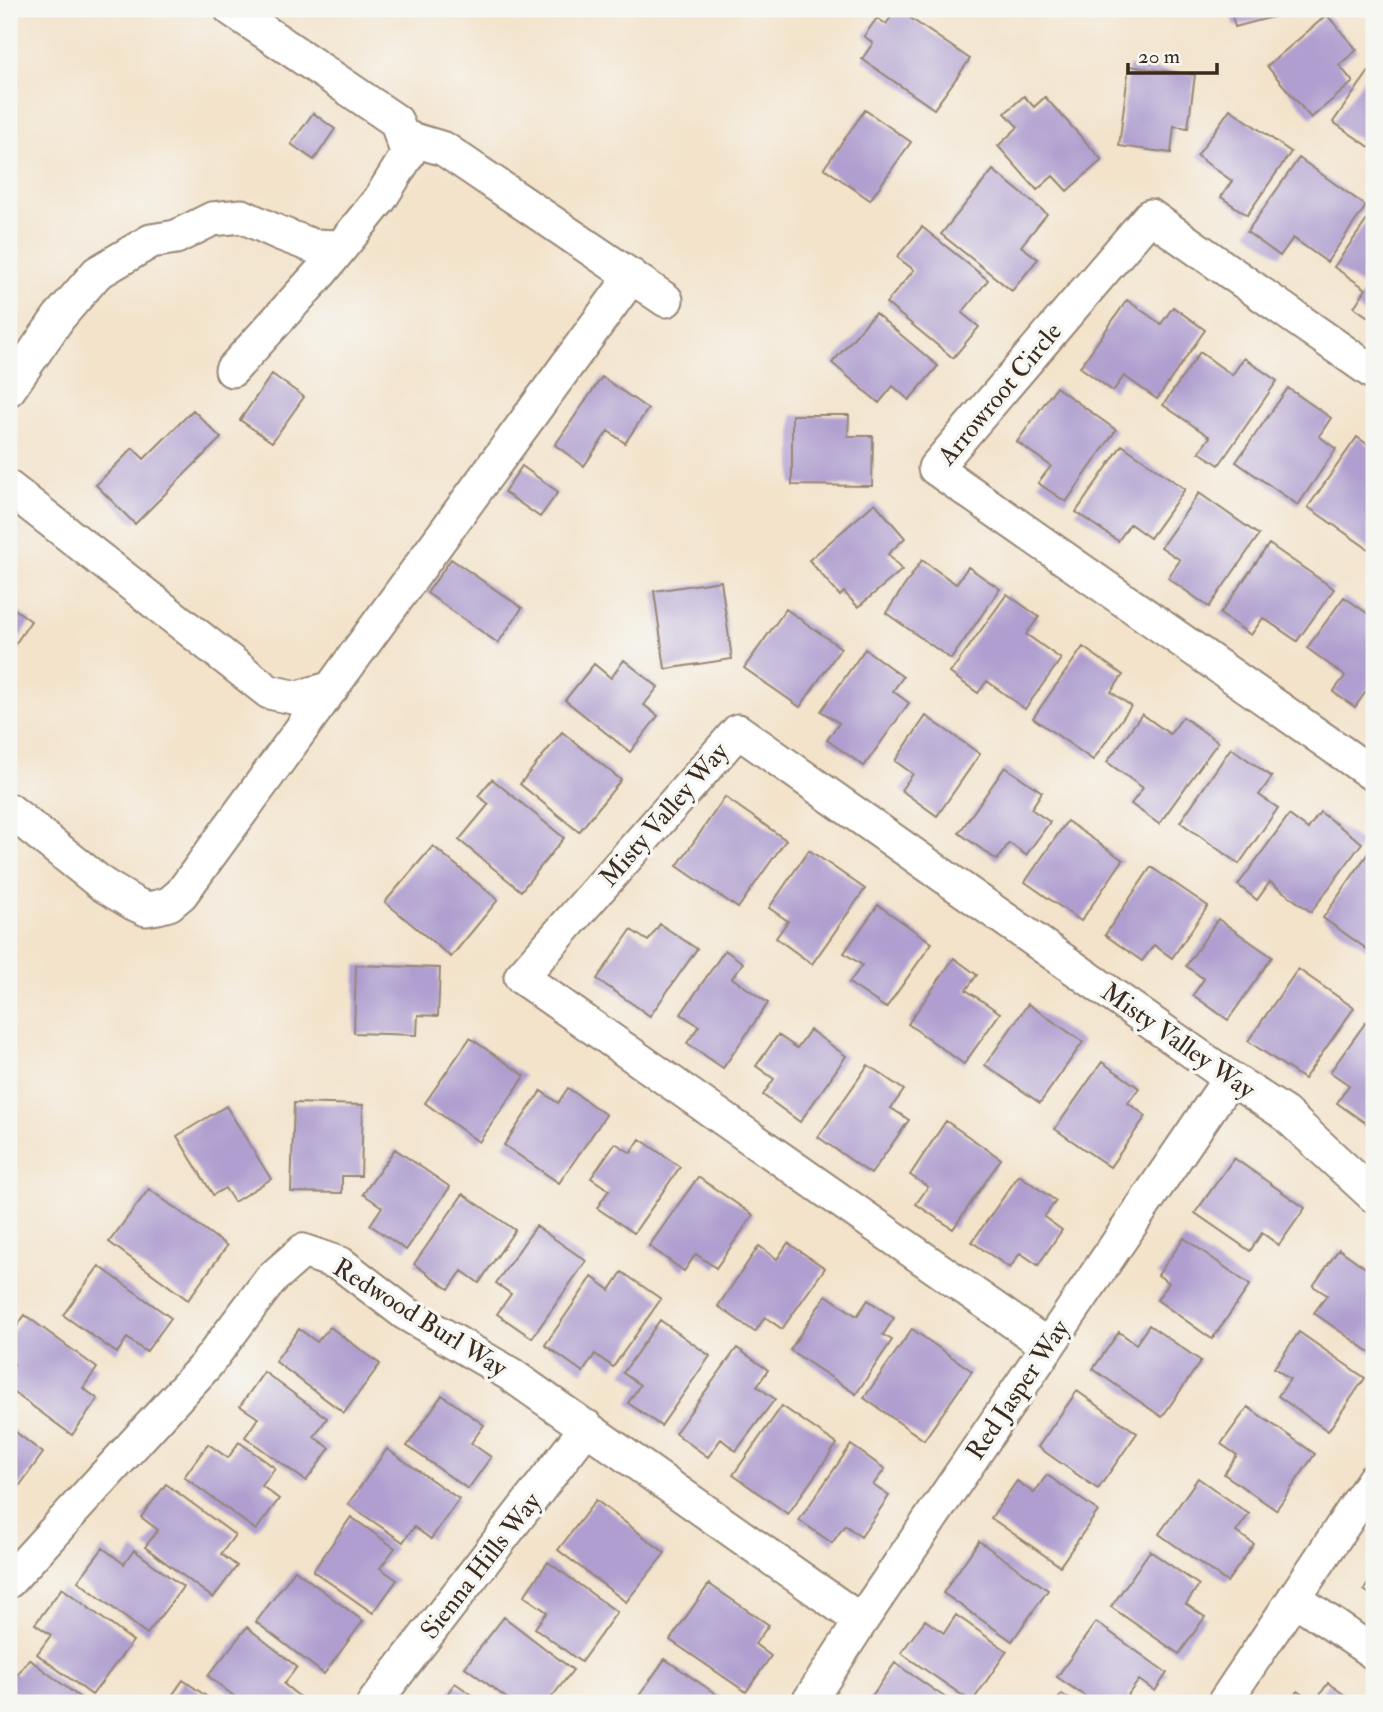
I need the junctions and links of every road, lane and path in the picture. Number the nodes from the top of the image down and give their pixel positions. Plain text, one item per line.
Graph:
1 (231, 9) edge
2 (401, 136) junction
3 (340, 247) junction
4 (632, 276) junction
5 (666, 300) dead end
6 (232, 370) dead end
7 (1374, 373) edge
8 (9, 389) edge
9 (9, 488) edge
10 (332, 688) junction
11 (1374, 775) edge
12 (9, 810) edge
13 (1230, 1079) junction
14 (1374, 1196) edge
15 (1048, 1346) junction
16 (587, 1427) junction
17 (1374, 1479) edge
18 (9, 1581) edge
19 (1294, 1598) junction
20 (861, 1620) junction
21 (1374, 1653) edge
22 (374, 1703) edge
23 (808, 1703) edge
24 (1224, 1703) edge

1 - 2 street
2 - 3 street
2 - 4 street
3 - 6 street
3 - 8 street
4 - 5 street
4 - 10 street
7 - 11 street, Arrowroot Circle
9 - 10 street
10 - 12 street
13 - 14 street, Misty Valley Way
13 - 15 street, Red Jasper Way
13 - 15 street, Misty Valley Way
15 - 20 street, Red Jasper Way
16 - 18 street, Redwood Burl Way
16 - 20 street, Redwood Burl Way
16 - 22 street, Sienna Hills Way
17 - 19 street
19 - 21 street
19 - 24 street
20 - 23 street, Red Jasper Way

